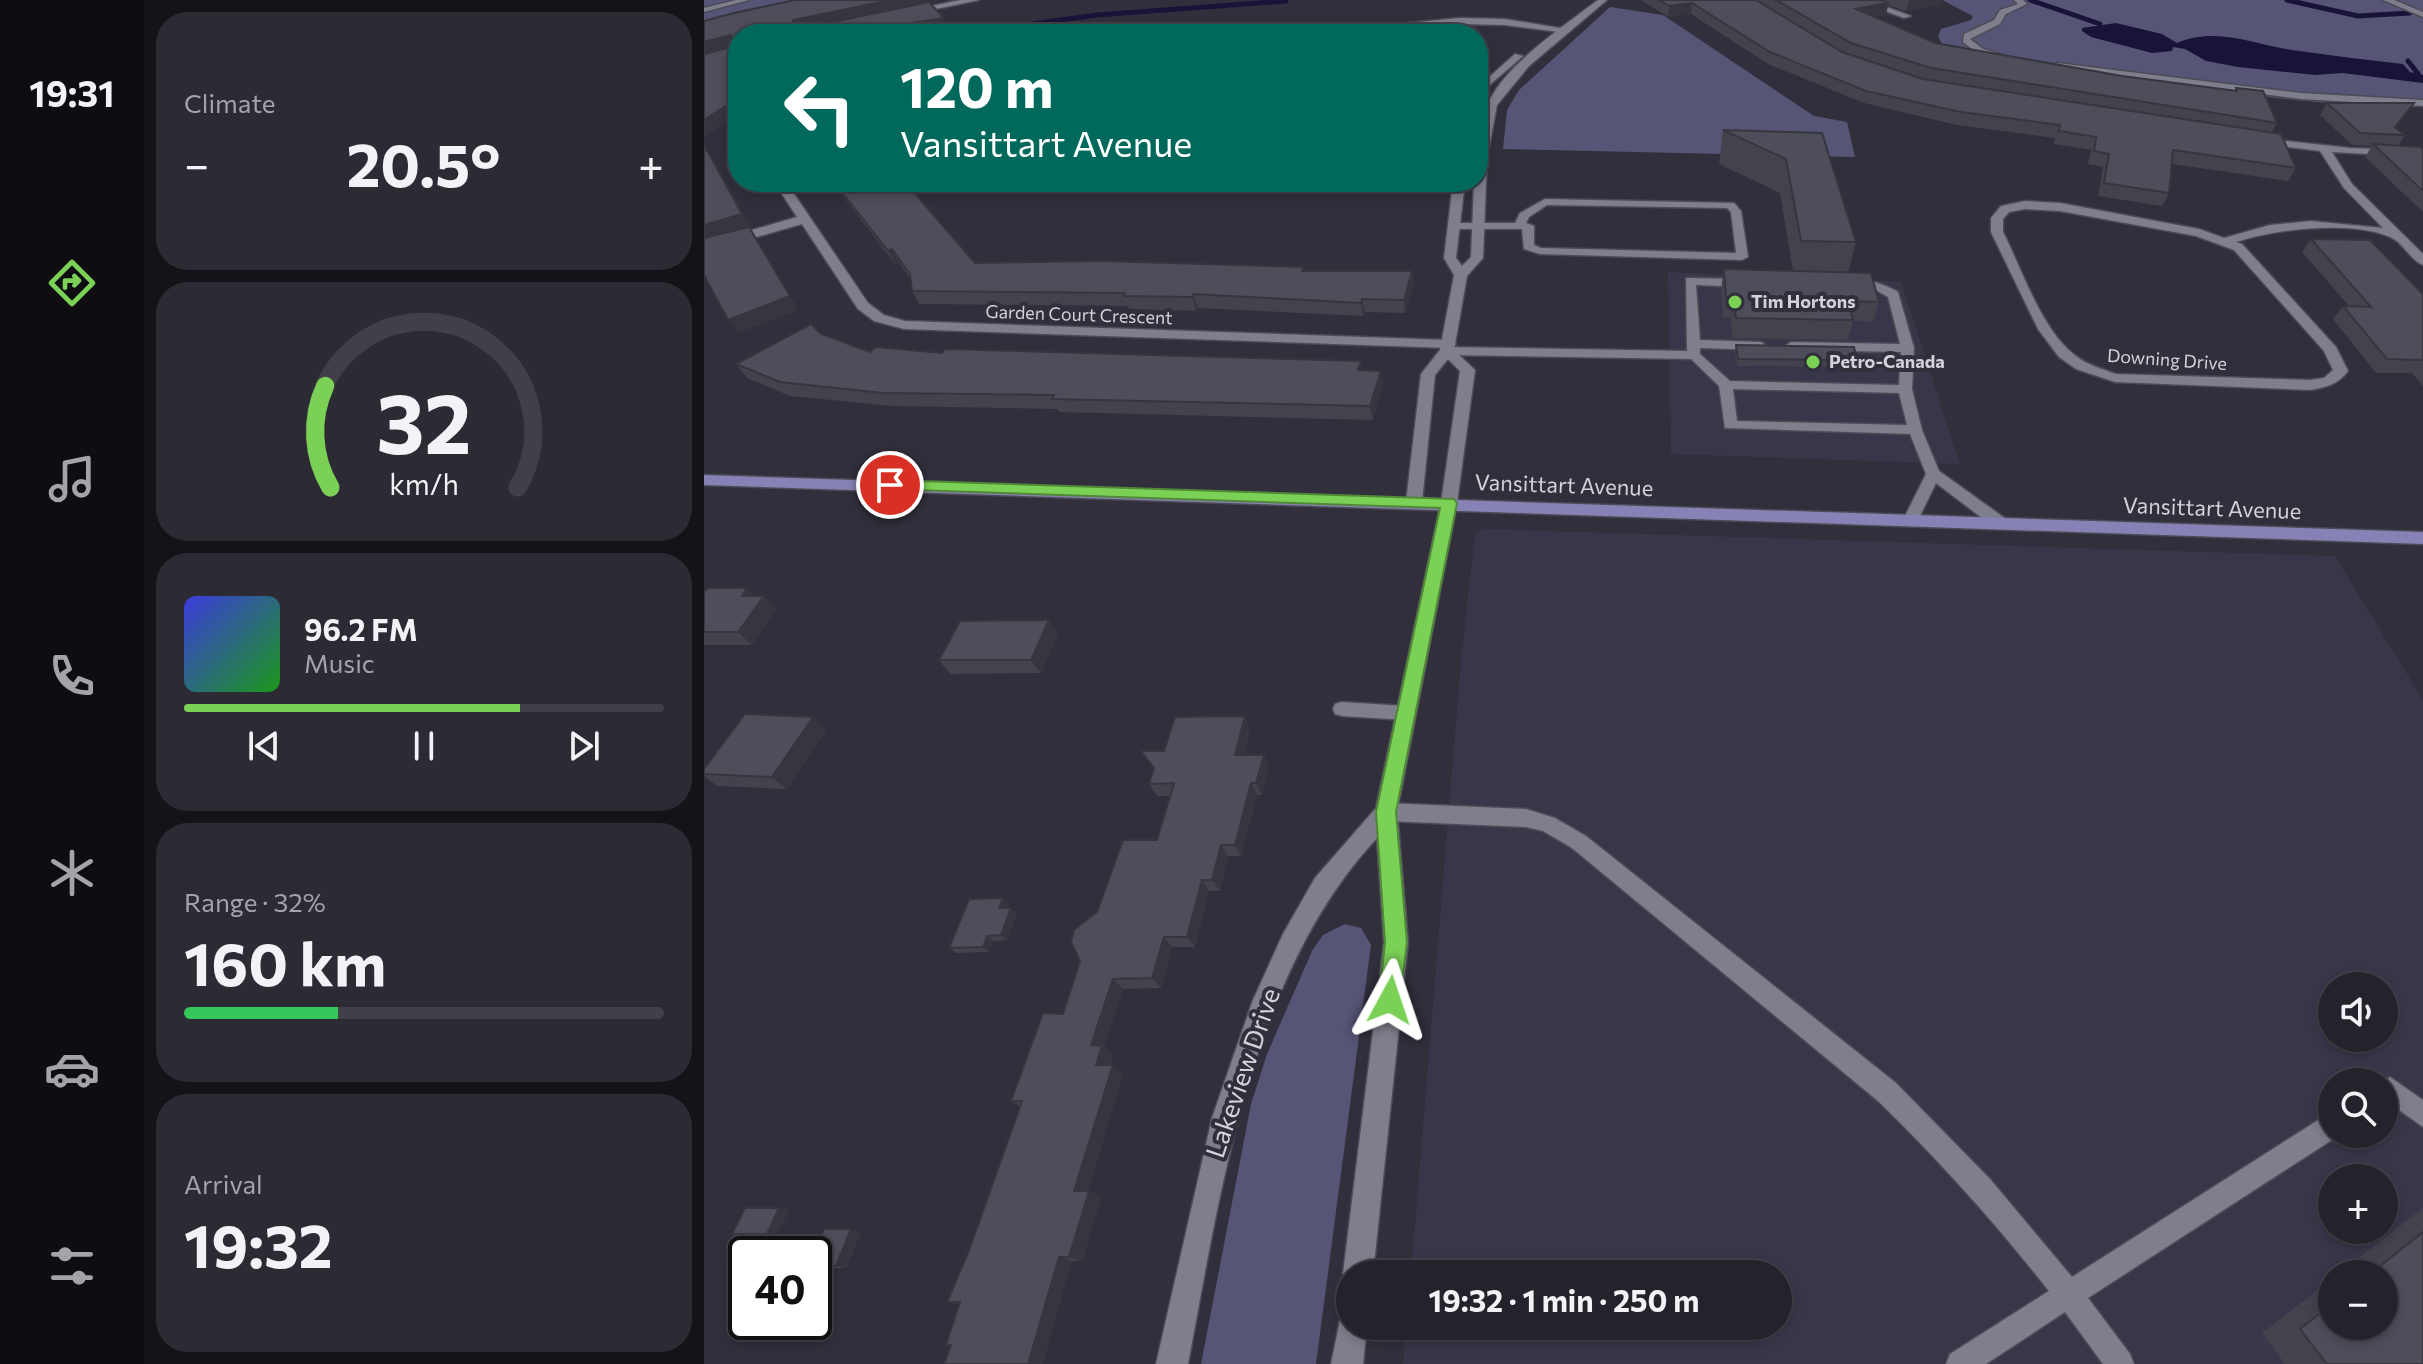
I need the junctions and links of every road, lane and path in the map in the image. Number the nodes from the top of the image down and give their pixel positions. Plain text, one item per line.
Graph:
1 (721, 0) edge
2 (745, 0) edge
3 (975, 0) edge
4 (1586, 0) edge
5 (1603, 0) edge
6 (1859, 0) edge
7 (2018, 0) edge
8 (2387, 0) edge
9 (704, 4) edge
10 (704, 10) edge
11 (895, 14) edge
12 (2421, 14) edge
13 (1907, 16) dead end
14 (1423, 24) edge
15 (1552, 28) junction
16 (1567, 30) junction
17 (2008, 59) edge
18 (2042, 65) edge
19 (1488, 83) edge
20 (2423, 103) edge
21 (1488, 116) edge
22 (2247, 139) edge
23 (2324, 149) junction
24 (2423, 154) edge
25 (786, 192) edge
26 (1458, 192) edge
27 (1480, 192) edge
28 (804, 219) junction
29 (1454, 226) junction
30 (1479, 226) junction
31 (1519, 226) junction
32 (2396, 234) junction
33 (2226, 241) junction
34 (704, 248) edge
35 (2423, 261) edge
36 (1461, 275) junction
37 (1752, 283) edge
38 (1845, 285) edge
39 (1448, 347) junction
40 (1908, 348) junction
41 (1694, 349) junction
42 (1762, 355) junction
43 (1795, 356) junction
44 (1726, 385) junction
45 (1767, 385) junction
46 (1802, 386) junction
47 (1905, 389) junction
48 (1915, 430) junction
49 (1933, 474) junction
50 (704, 480) edge
51 (1414, 502) junction
52 (1449, 503) junction
53 (1911, 520) junction
54 (2000, 523) junction
55 (2423, 538) edge
56 (1342, 709) dead end
57 (1406, 713) junction
58 (1386, 812) junction
59 (2398, 1095) edge
60 (2423, 1115) edge
61 (2318, 1135) edge
62 (1360, 1260) edge
63 (2070, 1292) junction
64 (1350, 1340) edge
65 (1172, 1364) edge
66 (1347, 1364) edge
67 (1960, 1364) edge
68 (2120, 1364) edge

1 - 9 lane
2 - 10 lane
3 - 11 street
4 - 15 street
5 - 16 street
6 - 13 street
7 - 17 lane
8 - 12 lane
14 - 15 street
15 - 16 street
15 - 19 street
16 - 21 street
18 - 20 lane
22 - 23 street
23 - 24 street
23 - 32 street
25 - 28 street, Garden Court Crescent
26 - 29 street
27 - 30 street
28 - 34 street
28 - 39 street, Garden Court Crescent
29 - 30 lane
29 - 36 street
30 - 31 lane
30 - 36 street
31 - 31 lane
32 - 33 street, Downing Drive
32 - 35 street
33 - 33 street, Downing Drive
36 - 39 street
37 - 41 lane
38 - 40 lane
39 - 41 lane
39 - 51 street
39 - 52 street, Lakeview Drive
40 - 43 lane
40 - 47 lane
41 - 42 lane
41 - 44 lane
42 - 43 lane
42 - 45 lane
43 - 46 lane
44 - 45 lane
44 - 48 lane
45 - 46 lane
46 - 47 lane
47 - 48 lane
48 - 49 lane
49 - 53 lane
49 - 54 lane
50 - 51 main road, Vansittart Avenue
51 - 52 main road, Vansittart Avenue
52 - 53 main road, Vansittart Avenue
52 - 57 street, Lakeview Drive
53 - 54 main road, Vansittart Avenue
54 - 55 main road, Vansittart Avenue
56 - 57 lane
57 - 58 street, Lakeview Drive
58 - 62 street, Lakeview Drive
58 - 63 lane
58 - 65 street, Lakeview Drive
59 - 60 lane
61 - 63 lane
63 - 67 lane
63 - 68 lane
64 - 66 street

